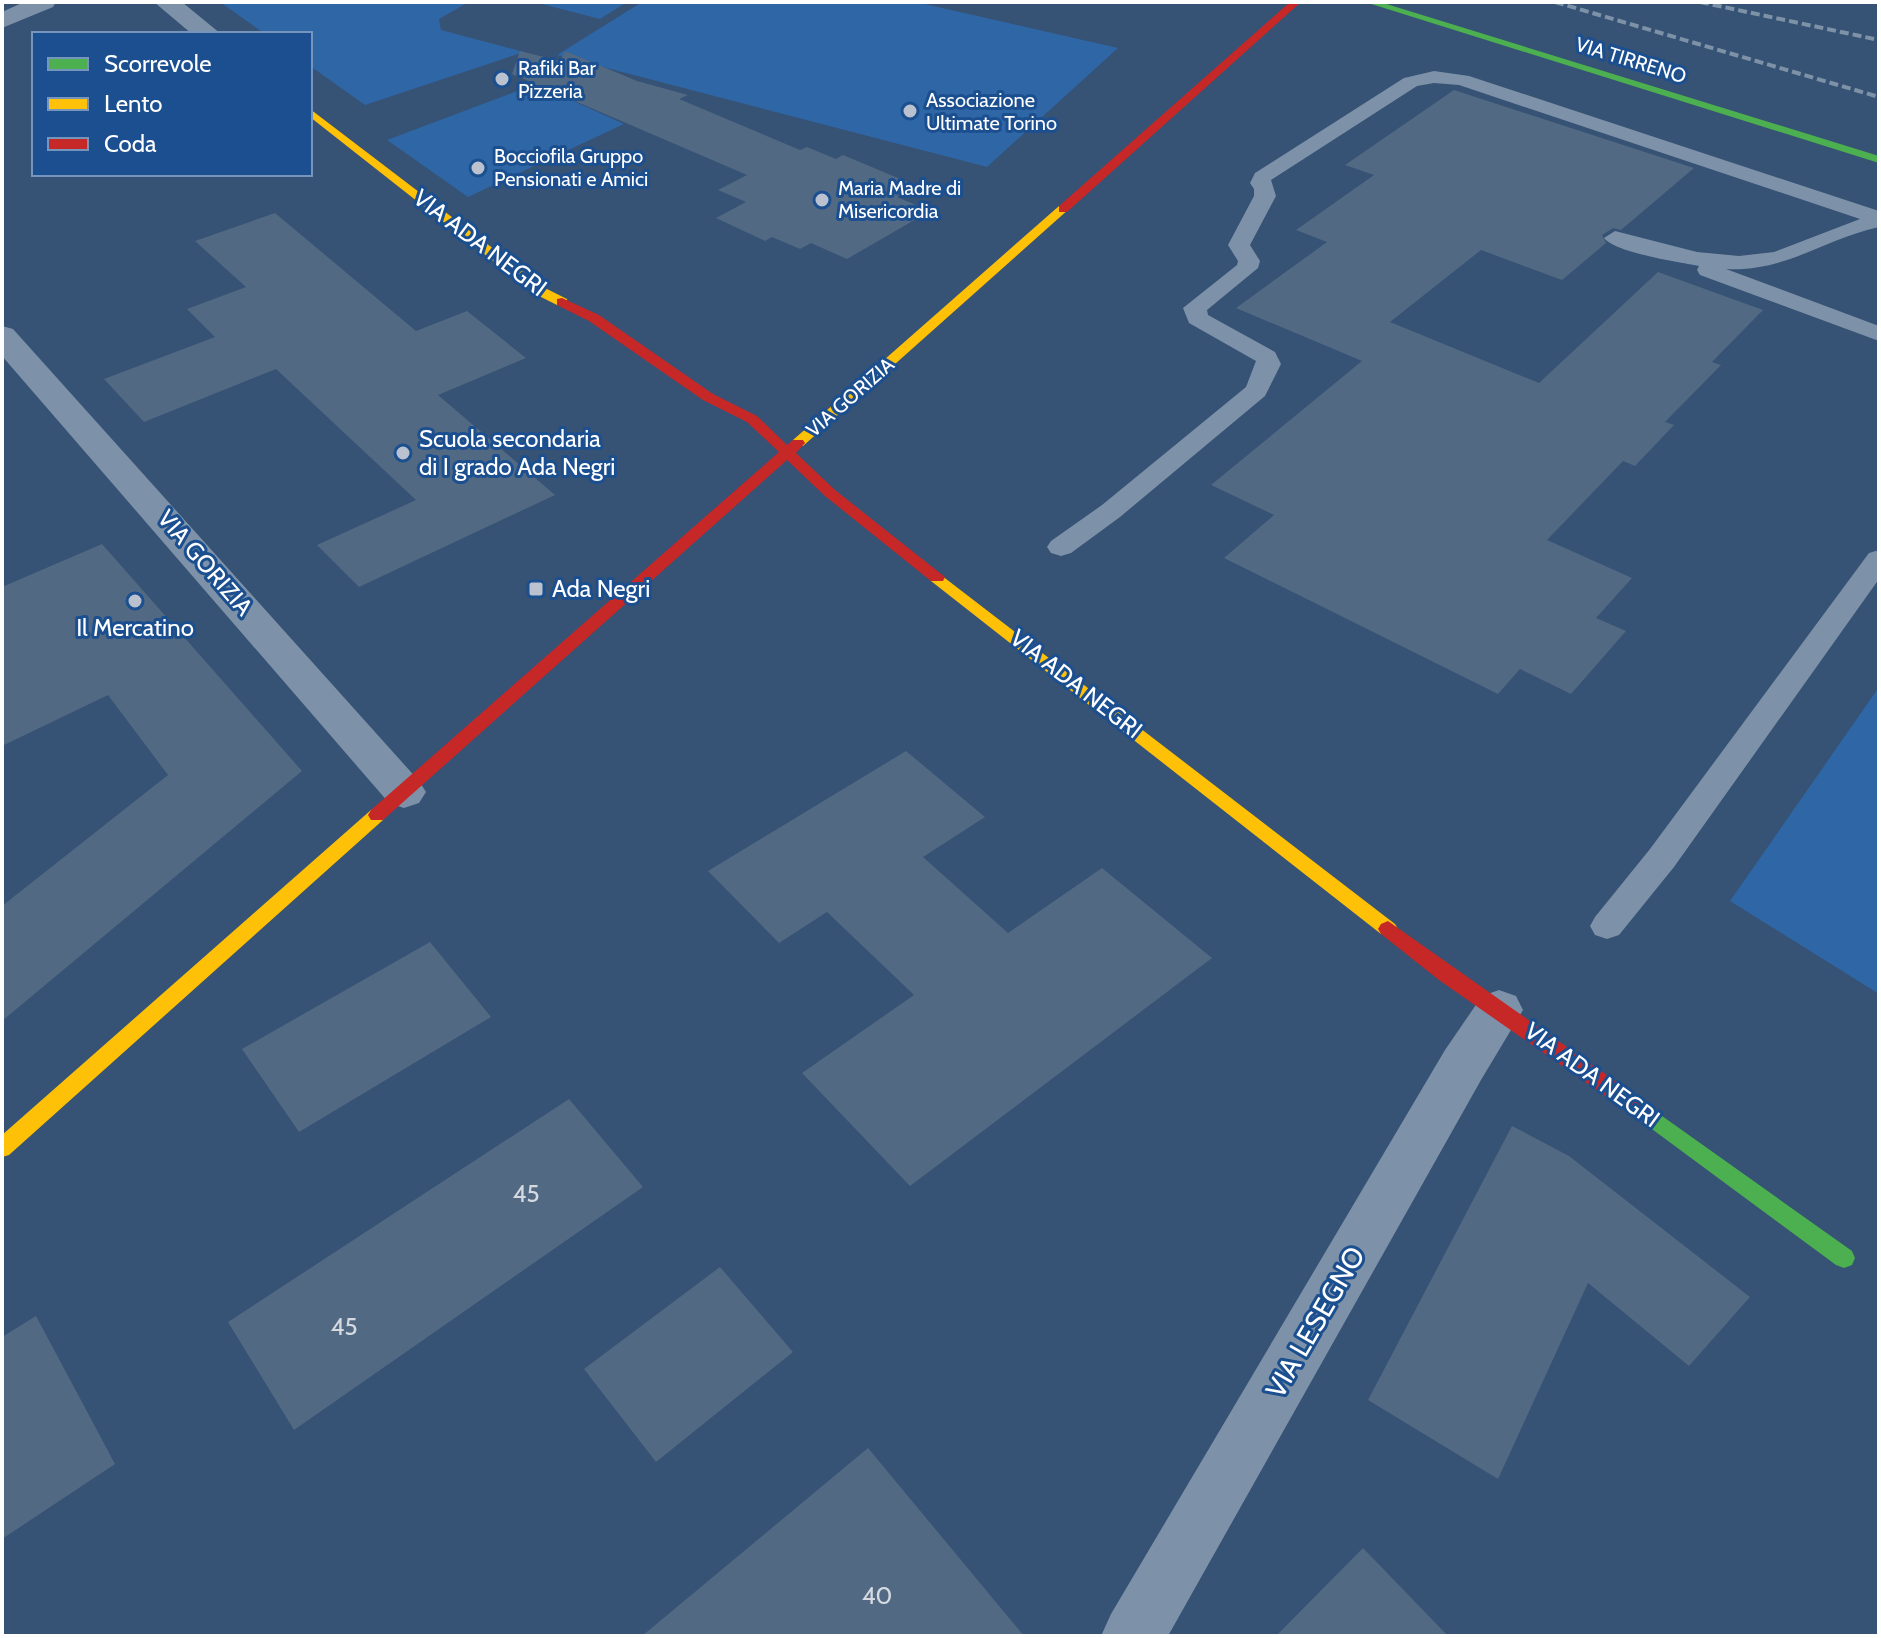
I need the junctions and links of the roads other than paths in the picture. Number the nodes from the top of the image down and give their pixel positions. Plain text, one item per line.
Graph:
1 (44, 2) edge
2 (166, 2) edge
3 (1296, 2) edge
4 (1370, 2) edge
5 (2, 21) edge
6 (205, 32) edge
7 (312, 114) edge
8 (1879, 160) edge
9 (1879, 220) edge
10 (1615, 238) dead end
11 (1652, 249) junction
12 (1879, 334) edge
13 (2, 336) edge
14 (787, 453) junction
15 (1061, 547) dead end
16 (1879, 559) edge
17 (404, 792) junction
18 (1607, 926) dead end
19 (1499, 1010) junction
20 (2, 1148) edge
21 (1844, 1258) dead end
22 (1133, 1636) edge

1 - 5 street
2 - 6 street
3 - 14 street, VIA GORIZIA
4 - 8 street, VIA TIRRENO
7 - 14 street, VIA ADA NEGRI
9 - 11 lane
9 - 15 lane
10 - 11 lane
11 - 12 lane
13 - 17 street, VIA GORIZIA
14 - 17 street, VIA GORIZIA
14 - 19 street, VIA ADA NEGRI
16 - 18 lane
17 - 20 street, VIA GORIZIA
19 - 21 street, VIA ADA NEGRI
19 - 22 street, VIA LESEGNO

